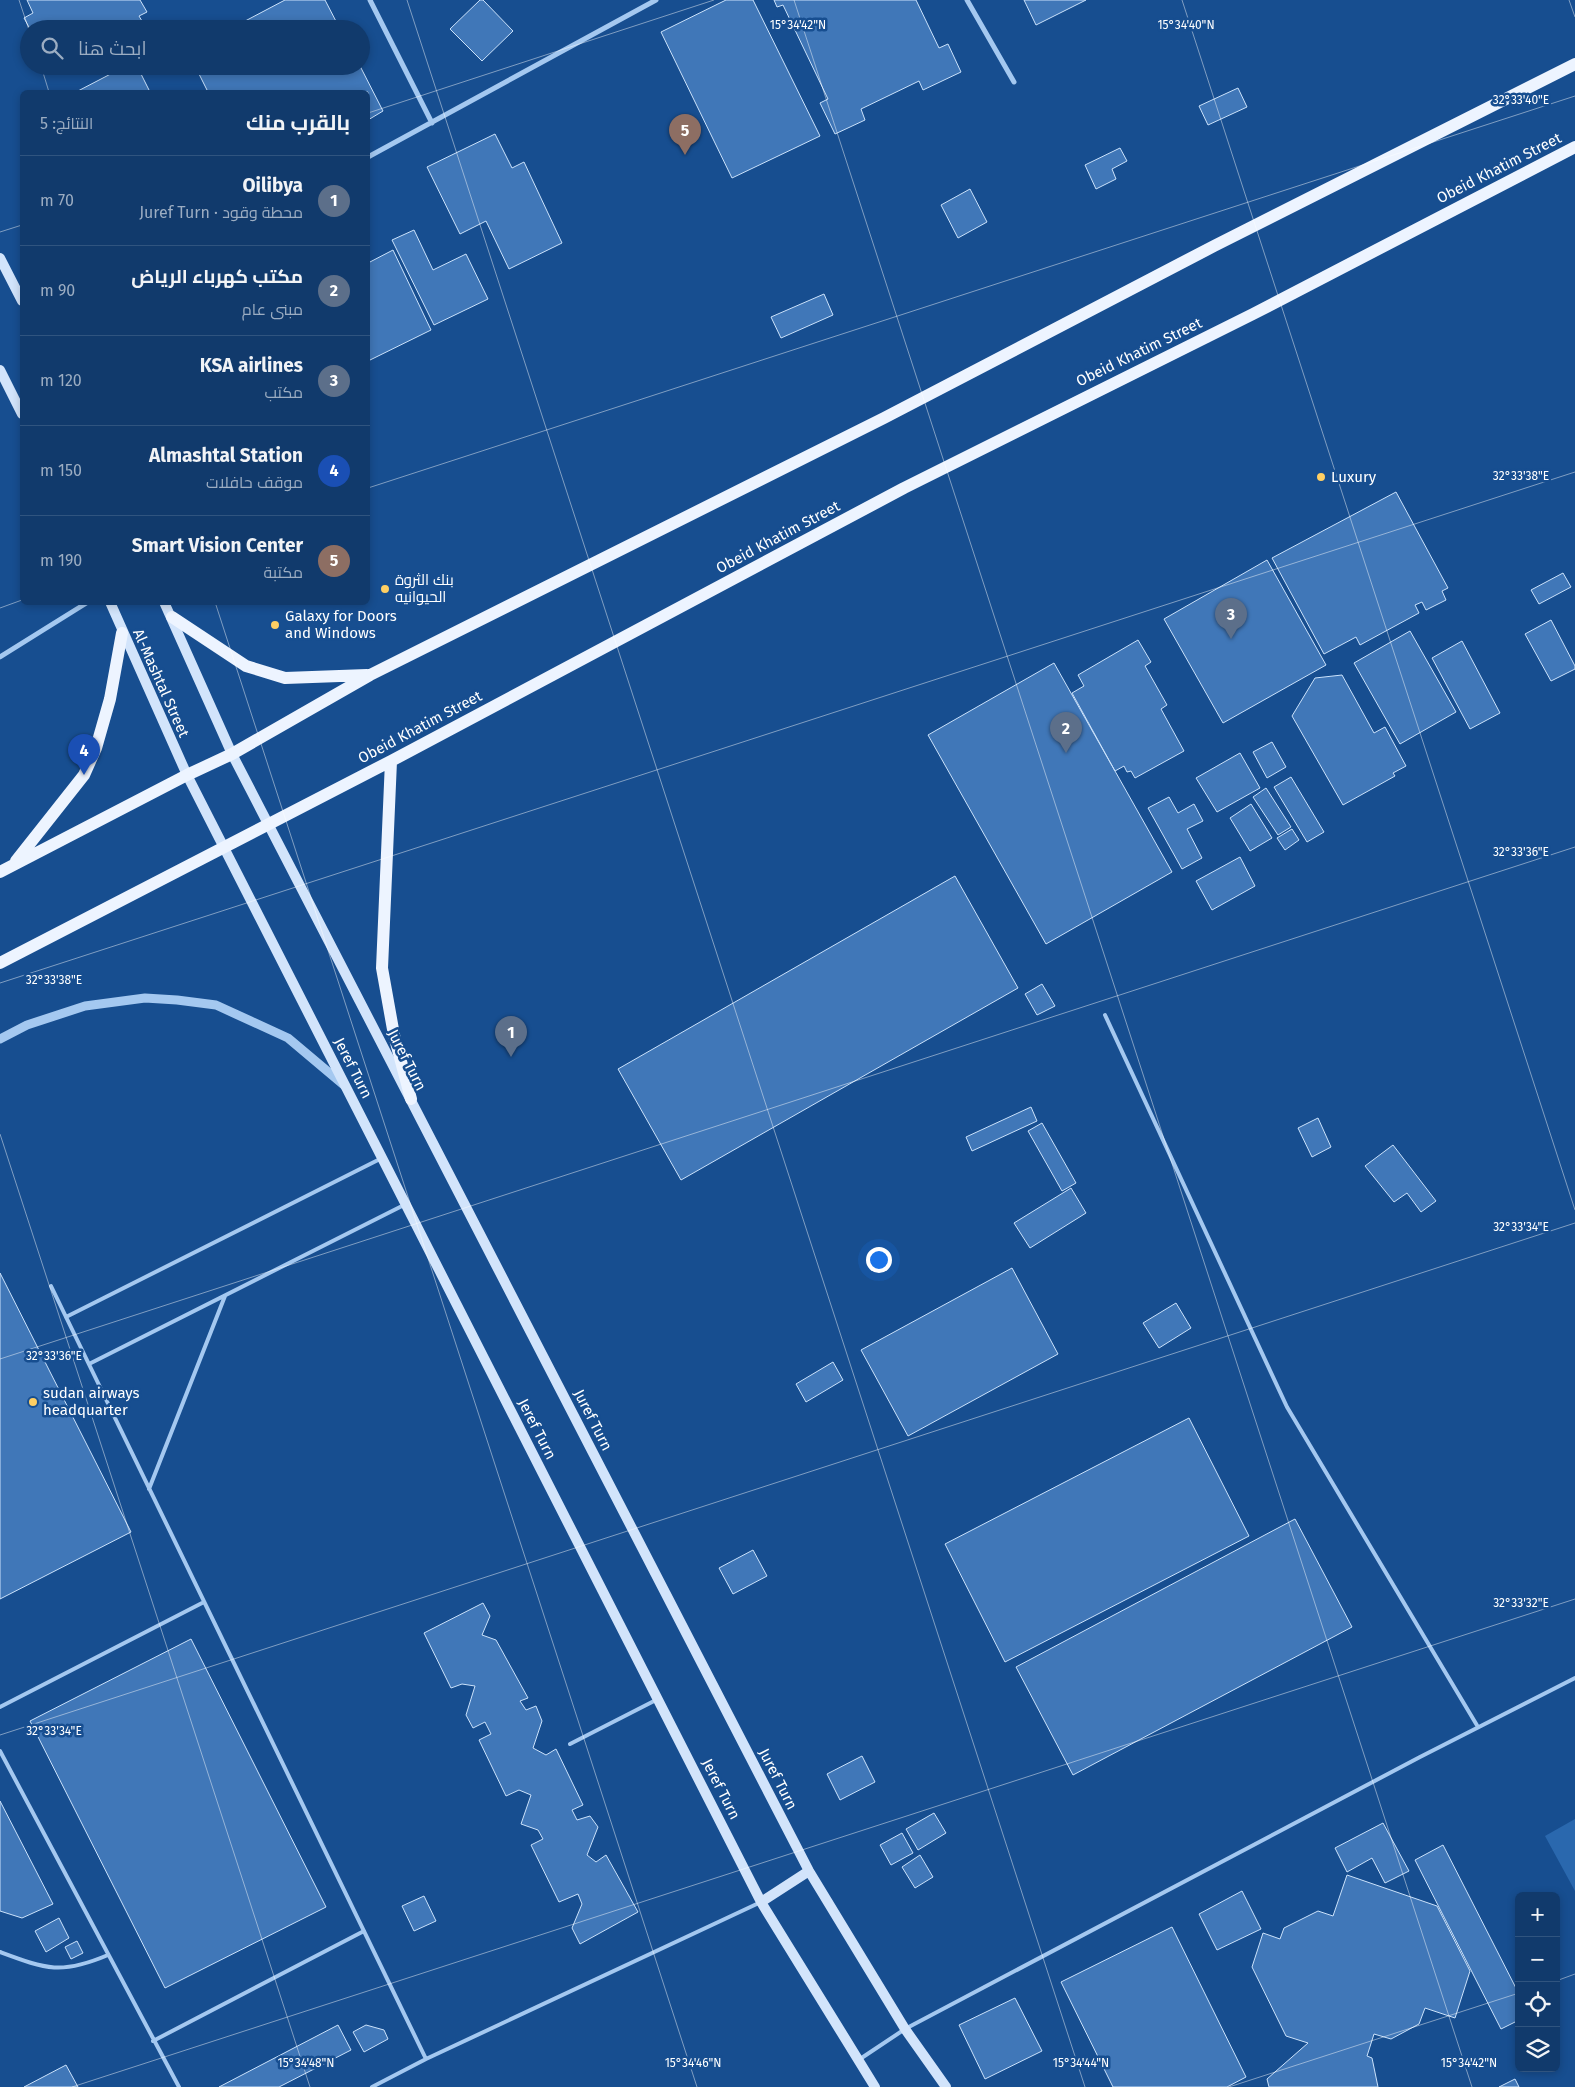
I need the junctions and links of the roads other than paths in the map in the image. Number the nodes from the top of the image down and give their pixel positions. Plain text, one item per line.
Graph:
1 (370, 0) edge
2 (656, 0) edge
3 (967, 0) edge
4 (1575, 64) edge
5 (1014, 82) dead end
6 (432, 123) junction
7 (1575, 147) edge
8 (370, 156) edge
9 (0, 258) edge
10 (20, 297) edge
11 (0, 370) edge
12 (20, 410) edge
13 (83, 605) edge
14 (111, 605) edge
15 (166, 605) edge
16 (172, 617) junction
17 (122, 632) junction
18 (0, 657) edge
19 (370, 675) junction
20 (232, 754) junction
21 (391, 761) junction
22 (187, 775) junction
23 (269, 825) junction
24 (224, 848) junction
25 (14, 864) junction
26 (0, 872) edge
27 (0, 963) edge
28 (1105, 1015) dead end
29 (0, 1039) edge
30 (346, 1087) junction
31 (411, 1099) junction
32 (382, 1158) junction
33 (406, 1204) junction
34 (51, 1286) dead end
35 (225, 1296) junction
36 (66, 1318) junction
37 (89, 1364) junction
38 (150, 1489) junction
39 (204, 1602) junction
40 (1575, 1678) edge
41 (658, 1699) junction
42 (0, 1707) edge
43 (1478, 1727) junction
44 (570, 1744) dead end
45 (0, 1751) edge
46 (809, 1871) junction
47 (761, 1902) junction
48 (364, 1931) junction
49 (0, 1952) edge
50 (108, 1955) junction
51 (906, 2029) junction
52 (153, 2041) junction
53 (426, 2059) junction
54 (858, 2060) junction
55 (179, 2087) edge
56 (372, 2087) edge
57 (875, 2087) edge
58 (946, 2087) edge

1 - 6 street
2 - 6 street
3 - 5 street
4 - 19 main road
6 - 8 street
7 - 21 main road, Obeid Khatim Street
9 - 10 main road
11 - 12 main road
13 - 18 street
14 - 17 main road, Al-Mashtal Street
15 - 16 main road
16 - 19 main road
16 - 20 main road
17 - 22 main road, Al-Mashtal Street
17 - 25 main road
19 - 20 main road
20 - 22 main road
20 - 23 main road, Juref Turn
21 - 23 main road, Obeid Khatim Street
21 - 31 main road
22 - 24 main road, Jeref Turn
22 - 25 main road
23 - 24 main road, Obeid Khatim Street
23 - 31 main road, Juref Turn
24 - 27 main road, Obeid Khatim Street
24 - 30 main road, Jeref Turn
25 - 26 main road
28 - 43 lane
29 - 30 street
30 - 32 main road, Jeref Turn
31 - 46 main road, Juref Turn
32 - 33 main road, Jeref Turn
32 - 36 lane
33 - 35 lane
33 - 41 main road, Jeref Turn
34 - 36 lane
35 - 37 lane
35 - 38 lane
36 - 37 lane
37 - 38 lane
38 - 39 lane
39 - 42 lane
39 - 48 lane
40 - 43 lane
41 - 44 lane
41 - 47 main road, Jeref Turn
43 - 51 lane
45 - 50 lane
46 - 47 main road
46 - 51 main road, Juref Turn
47 - 53 lane
47 - 54 main road, Jeref Turn
48 - 52 lane
48 - 53 lane
49 - 50 lane
50 - 52 lane
51 - 54 lane
51 - 58 main road, Juref Turn
52 - 55 lane
53 - 56 lane
54 - 57 main road, Jeref Turn

